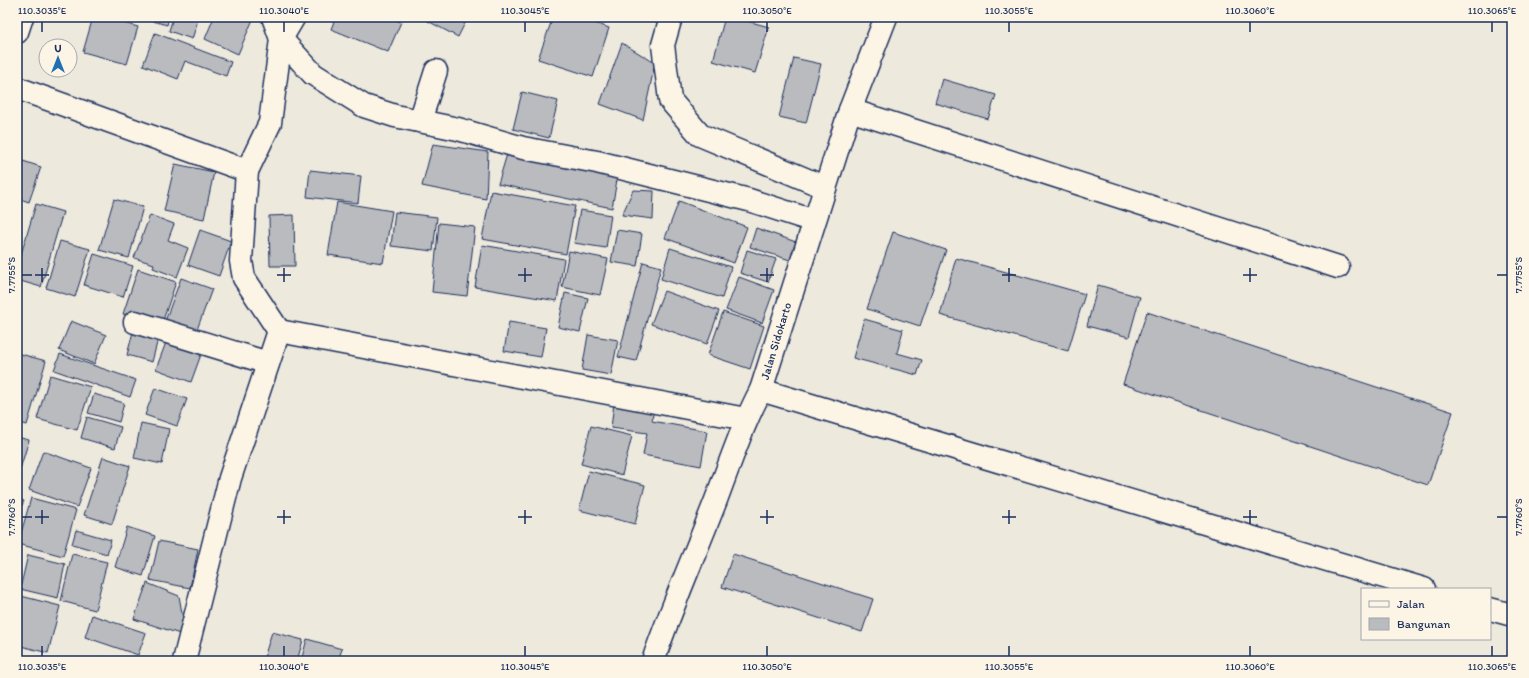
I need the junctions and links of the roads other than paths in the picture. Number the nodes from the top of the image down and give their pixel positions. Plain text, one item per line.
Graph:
1 (22, 17) edge
2 (273, 17) edge
3 (294, 17) edge
4 (671, 17) edge
5 (886, 17) edge
6 (17, 32) edge
7 (281, 39) junction
8 (436, 71) dead end
9 (17, 88) edge
10 (850, 110) junction
11 (420, 121) junction
12 (247, 171) junction
13 (824, 187) junction
14 (814, 221) junction
15 (1338, 267) dead end
16 (135, 322) dead end
17 (279, 331) junction
18 (268, 363) junction
19 (761, 390) junction
20 (746, 419) junction
21 (1421, 588) edge
22 (1491, 609) edge
23 (1512, 615) edge
24 (184, 661) edge
25 (653, 661) edge

1 - 6 street
2 - 7 street
3 - 7 street
4 - 13 street
5 - 10 street, Jalan Sidokarto
7 - 11 street
7 - 12 street
8 - 11 street
9 - 12 street
10 - 13 street, Jalan Sidokarto
10 - 15 street
11 - 14 street
12 - 17 street
13 - 14 street, Jalan Sidokarto
14 - 19 street, Jalan Sidokarto
16 - 18 street
17 - 18 street
17 - 20 street
18 - 24 street
19 - 20 street, Jalan Sidokarto
19 - 21 street
20 - 25 street, Jalan Sidokarto
22 - 23 street

